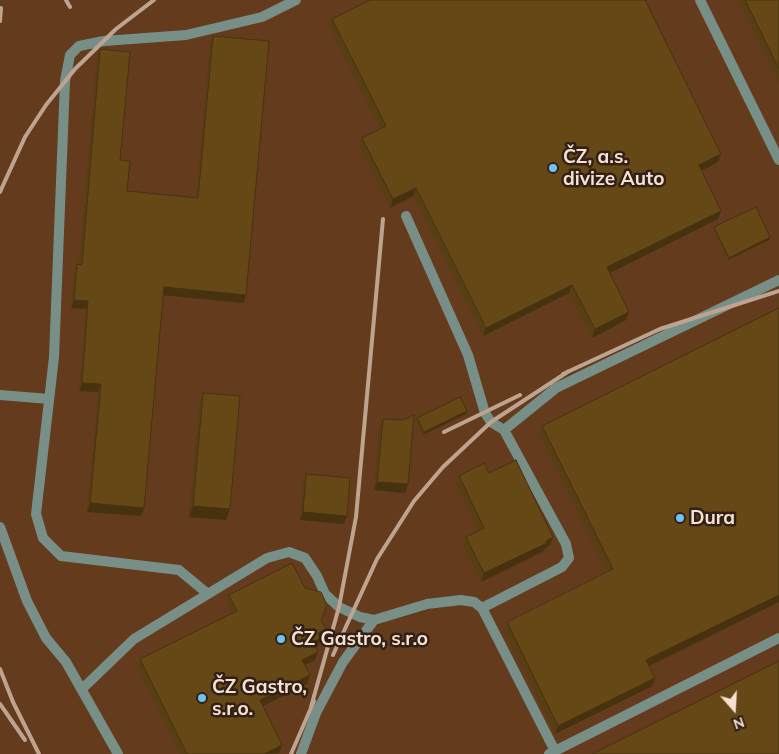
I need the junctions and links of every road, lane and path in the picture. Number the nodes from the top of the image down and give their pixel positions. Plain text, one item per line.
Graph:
1 (296, 0) edge
2 (700, 0) edge
3 (779, 160) edge
4 (406, 216) dead end
5 (779, 280) edge
6 (0, 395) edge
7 (49, 398) junction
8 (504, 430) junction
9 (0, 527) edge
10 (208, 594) junction
11 (482, 608) junction
12 (374, 620) junction
13 (779, 638) edge
14 (82, 690) junction
15 (552, 752) edge
16 (118, 754) edge
17 (301, 754) edge

1 - 7 lane
2 - 3 lane
4 - 8 lane
5 - 8 lane
6 - 7 lane
7 - 10 lane
8 - 11 lane
9 - 14 lane
10 - 12 lane
10 - 14 lane
11 - 12 lane
11 - 15 lane
12 - 17 lane
13 - 15 lane
14 - 16 lane

